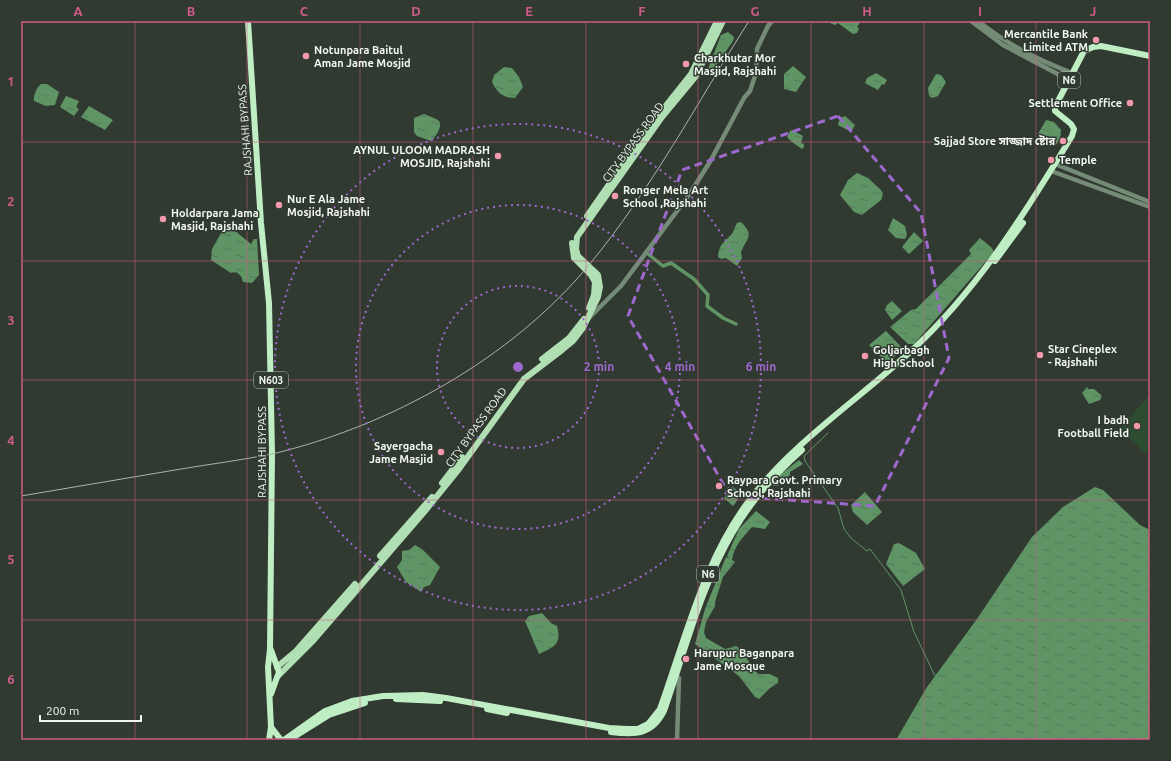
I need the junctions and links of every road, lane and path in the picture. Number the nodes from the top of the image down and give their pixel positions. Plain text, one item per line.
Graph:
1 (248, 21) edge
2 (717, 21) edge
3 (722, 21) edge
4 (772, 21) edge
5 (971, 21) edge
6 (978, 21) edge
7 (1150, 56) edge
8 (1072, 73) junction
9 (1069, 80) junction
10 (1056, 165) junction
11 (1052, 172) junction
12 (1150, 202) edge
13 (1150, 207) edge
14 (589, 318) junction
15 (270, 649) junction
16 (268, 667) junction
17 (277, 667) junction
18 (675, 674) junction
19 (278, 676) junction
20 (270, 699) junction
21 (271, 727) junction
22 (270, 740) edge
23 (283, 740) edge
24 (290, 740) edge
25 (678, 740) edge

1 - 15 highway, RAJSHAHI BYPASS / N603
2 - 17 main road
3 - 14 main road, CITY BYPASS ROAD
4 - 14 street
5 - 9 street
6 - 8 street
7 - 8 highway, N6
8 - 9 highway, N6
9 - 10 highway, N6
10 - 11 highway, N6
10 - 12 street
11 - 13 street
11 - 18 highway, N6
14 - 19 main road, CITY BYPASS ROAD
15 - 16 highway, RAJSHAHI BYPASS / N603
15 - 17 highway
16 - 17 highway
16 - 20 highway, RAJSHAHI BYPASS / N603
17 - 19 highway
18 - 23 highway, N6
18 - 24 highway, N6
18 - 25 street
19 - 20 highway, CITY BYPASS ROAD / N603
20 - 21 highway, RAJSHAHI BYPASS / N603
21 - 22 highway, RAJSHAHI BYPASS / N603
21 - 23 highway

